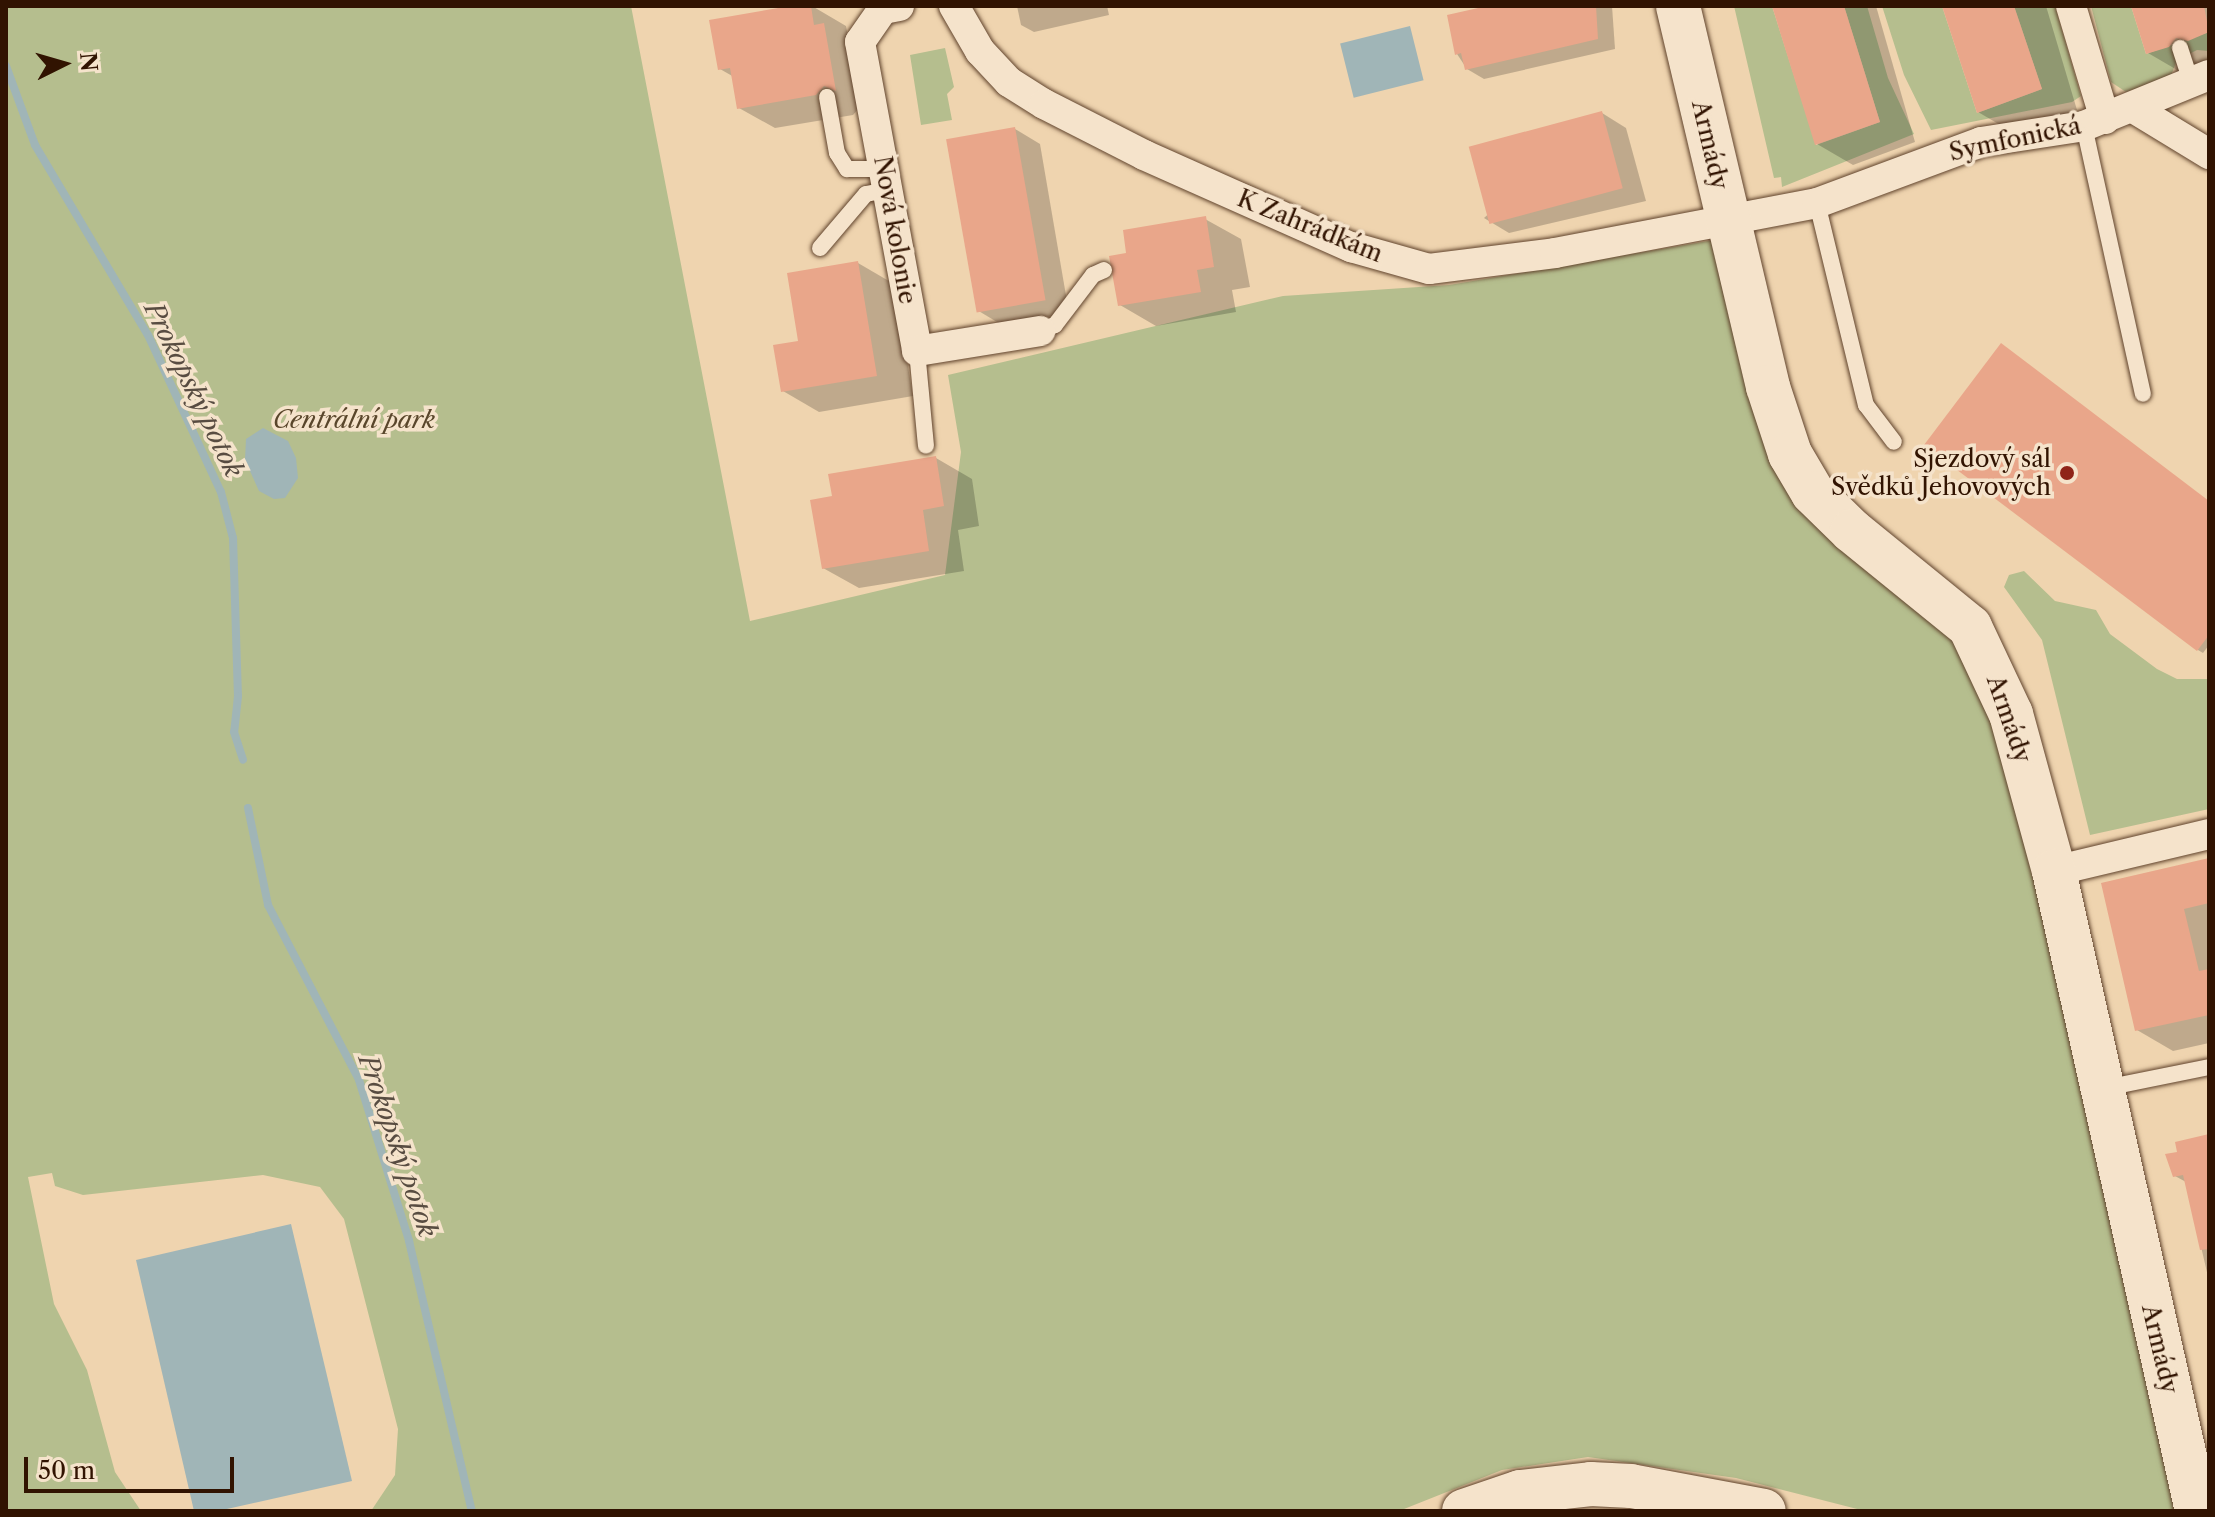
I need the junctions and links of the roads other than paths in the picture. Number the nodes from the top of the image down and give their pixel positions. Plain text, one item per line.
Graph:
1 (954, 6) edge
2 (1678, 6) edge
3 (2071, 6) edge
4 (888, 7) edge
5 (2180, 48) dead end
6 (2200, 80) edge
7 (827, 97) dead end
8 (2135, 109) junction
9 (2094, 122) junction
10 (2209, 154) edge
11 (886, 180) junction
12 (1817, 203) junction
13 (1727, 221) junction
14 (820, 248) dead end
15 (1104, 270) dead end
16 (1040, 331) joint
17 (917, 351) junction
18 (2143, 394) dead end
19 (1894, 442) dead end
20 (926, 446) dead end
21 (2209, 834) edge
22 (2054, 871) junction
23 (2209, 1067) edge
24 (2103, 1089) junction
25 (1699, 1504) edge
26 (1464, 1511) edge
27 (1764, 1511) edge
28 (2197, 1511) edge

1 - 13 street, K Zahrádkám
2 - 13 street, Armády
3 - 9 street
4 - 11 street, Nová kolonie
5 - 6 lane
6 - 8 street, Symfonická
7 - 11 lane
8 - 9 street, Symfonická
8 - 10 street
9 - 12 street, Symfonická
9 - 18 lane
11 - 14 lane
11 - 17 street, Nová kolonie
12 - 13 street, Symfonická
12 - 19 lane
13 - 22 street, Armády
15 - 16 lane
16 - 17 street
17 - 20 lane
21 - 22 street
22 - 24 street, Armády
23 - 24 lane
24 - 28 street, Armády
25 - 26 street
25 - 27 street

